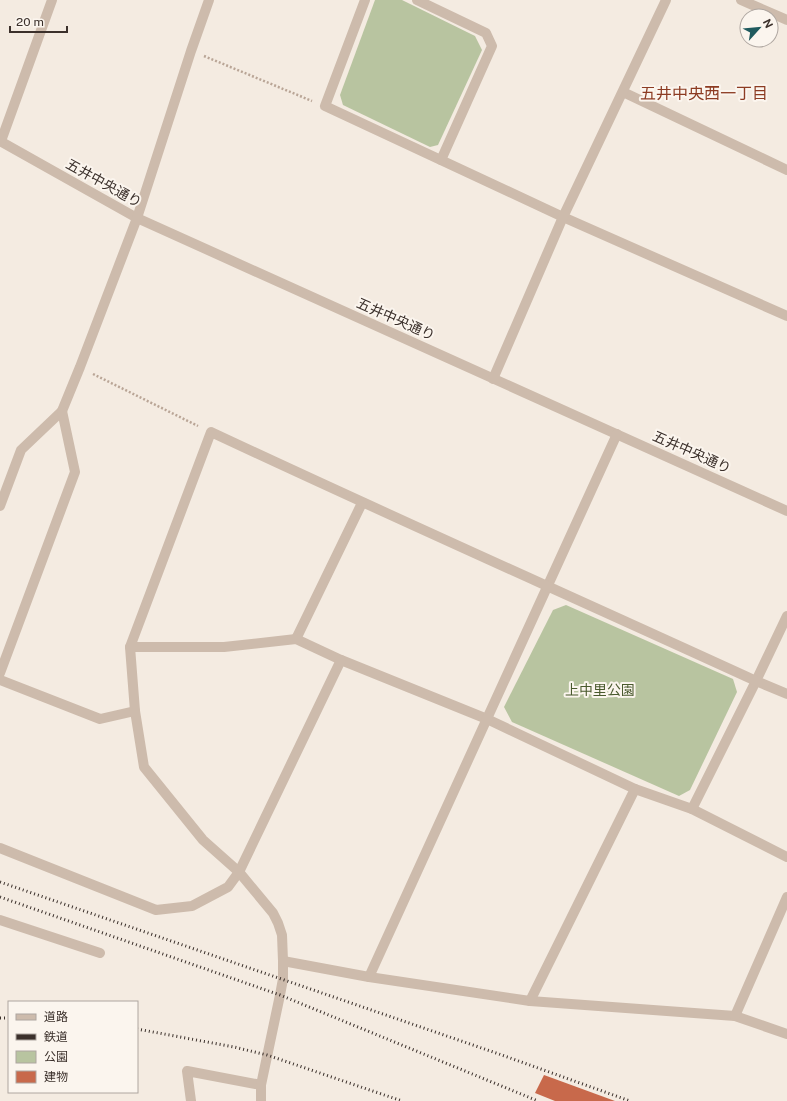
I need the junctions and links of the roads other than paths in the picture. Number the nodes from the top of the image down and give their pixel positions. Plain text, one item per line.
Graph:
1 (52, 0) edge
2 (209, 0) edge
3 (365, 0) edge
4 (417, 0) edge
5 (666, 0) edge
6 (741, 0) edge
7 (787, 20) edge
8 (623, 92) junction
9 (0, 141) edge
10 (441, 160) junction
11 (787, 170) edge
12 (563, 217) junction
13 (137, 218) junction
14 (787, 316) edge
15 (493, 379) junction
16 (62, 411) junction
17 (617, 434) junction
18 (362, 503) junction
19 (0, 506) edge
20 (787, 511) edge
21 (548, 586) junction
22 (787, 616) edge
23 (296, 639) junction
24 (130, 647) junction
25 (341, 660) junction
26 (0, 673) edge
27 (0, 680) edge
28 (756, 681) junction
29 (787, 694) edge
30 (135, 711) junction
31 (487, 719) junction
32 (635, 789) junction
33 (692, 809) junction
34 (0, 848) edge
35 (787, 857) edge
36 (239, 872) junction
37 (787, 897) edge
38 (0, 920) edge
39 (100, 953) dead end
40 (283, 961) junction
41 (370, 977) junction
42 (530, 1001) junction
43 (735, 1016) junction
44 (787, 1034) edge
45 (261, 1085) junction
46 (191, 1101) edge
47 (261, 1101) edge

1 - 9 street
2 - 13 street
3 - 10 street
4 - 10 street
5 - 8 street
6 - 7 street
8 - 11 street
8 - 12 street
9 - 13 street, 五井中央通り
10 - 12 street
12 - 14 street
12 - 15 street
13 - 15 street, 五井中央通り
13 - 16 street
15 - 17 street, 五井中央通り
16 - 19 street
16 - 26 street
17 - 20 street, 五井中央通り
17 - 21 street
18 - 21 street
18 - 23 street
18 - 24 street
21 - 28 street
21 - 31 street
22 - 28 street
23 - 24 street
23 - 25 street
24 - 30 street
25 - 31 street
25 - 36 street
27 - 30 street
28 - 29 street
28 - 33 street
30 - 36 street
31 - 32 street
31 - 41 street
32 - 33 street
32 - 42 street
33 - 35 street
34 - 36 street
36 - 40 street
37 - 43 street
38 - 39 street
40 - 41 street
40 - 45 street
41 - 42 street
42 - 43 street
43 - 44 street
45 - 46 street
45 - 47 street

